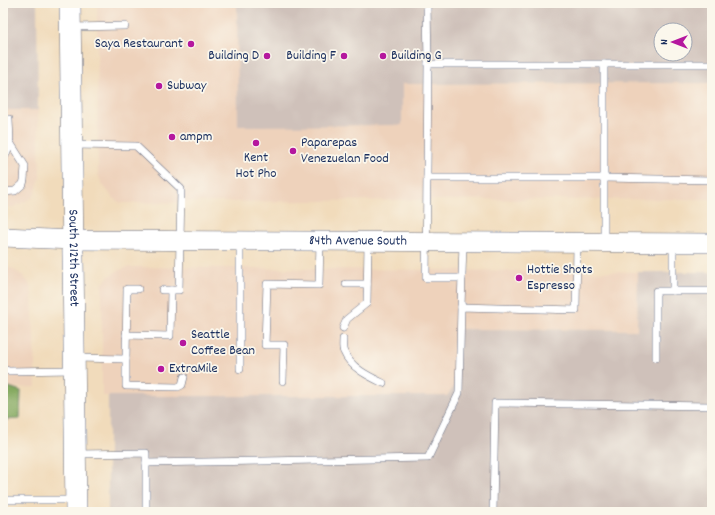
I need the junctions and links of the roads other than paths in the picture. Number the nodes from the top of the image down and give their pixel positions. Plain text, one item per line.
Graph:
1 (70, 3) edge
2 (427, 3) edge
3 (125, 26) dead end
4 (70, 27) junction
5 (3, 29) edge
6 (428, 64) junction
7 (604, 64) junction
8 (712, 64) edge
9 (3, 98) edge
10 (3, 119) edge
11 (9, 141) junction
12 (72, 145) junction
13 (3, 158) edge
14 (427, 178) junction
15 (604, 178) junction
16 (712, 180) edge
17 (3, 192) edge
18 (3, 237) edge
19 (73, 240) junction
20 (180, 240) junction
21 (240, 240) junction
22 (320, 241) junction
23 (368, 241) junction
24 (427, 241) junction
25 (463, 241) junction
26 (577, 241) junction
27 (604, 241) junction
28 (673, 242) junction
29 (712, 243) edge
30 (462, 278) junction
31 (346, 284) dead end
32 (367, 284) junction
33 (138, 289) dead end
34 (162, 290) dead end
35 (171, 290) junction
36 (673, 291) junction
37 (712, 291) edge
38 (461, 307) junction
39 (343, 328) dead end
40 (126, 335) junction
41 (343, 339) dead end
42 (656, 358) dead end
43 (126, 359) junction
44 (74, 364) junction
45 (3, 369) edge
46 (240, 369) dead end
47 (184, 377) dead end
48 (283, 381) dead end
49 (383, 383) dead end
50 (712, 406) edge
51 (75, 454) junction
52 (146, 463) junction
53 (3, 500) edge
54 (76, 506) edge
55 (146, 512) edge
56 (493, 512) edge

1 - 4 main road, South 212th Street
2 - 6 lane
3 - 4 lane
4 - 12 main road, South 212th Street
5 - 9 lane
6 - 7 lane
6 - 14 lane
7 - 8 lane
7 - 15 lane
10 - 11 lane
11 - 13 lane
11 - 17 lane
12 - 19 main road, South 212th Street
12 - 20 lane
14 - 15 lane
14 - 24 lane
15 - 16 lane
15 - 27 lane
18 - 19 main road, 84th Avenue South
19 - 20 main road, 84th Avenue South
19 - 44 main road, South 212th Street
20 - 21 main road, 84th Avenue South
20 - 35 lane
21 - 22 main road, 84th Avenue South
21 - 46 lane
22 - 23 main road, 84th Avenue South
22 - 48 lane
23 - 24 main road, 84th Avenue South
23 - 32 lane
24 - 25 main road, 84th Avenue South
24 - 30 lane
25 - 26 main road, 84th Avenue South
25 - 30 lane
26 - 27 main road, 84th Avenue South
26 - 38 lane
27 - 28 main road, 84th Avenue South
28 - 29 main road, 84th Avenue South
28 - 36 lane
30 - 38 lane
31 - 32 lane
32 - 39 lane
33 - 40 lane
34 - 35 lane
35 - 40 lane
36 - 37 lane
36 - 42 lane
38 - 52 lane
40 - 43 lane
41 - 49 lane
43 - 44 lane
43 - 47 lane
44 - 45 lane
44 - 51 main road, South 212th Street
50 - 56 lane
51 - 52 lane
51 - 54 main road, South 212th Street
52 - 55 lane
53 - 54 lane

